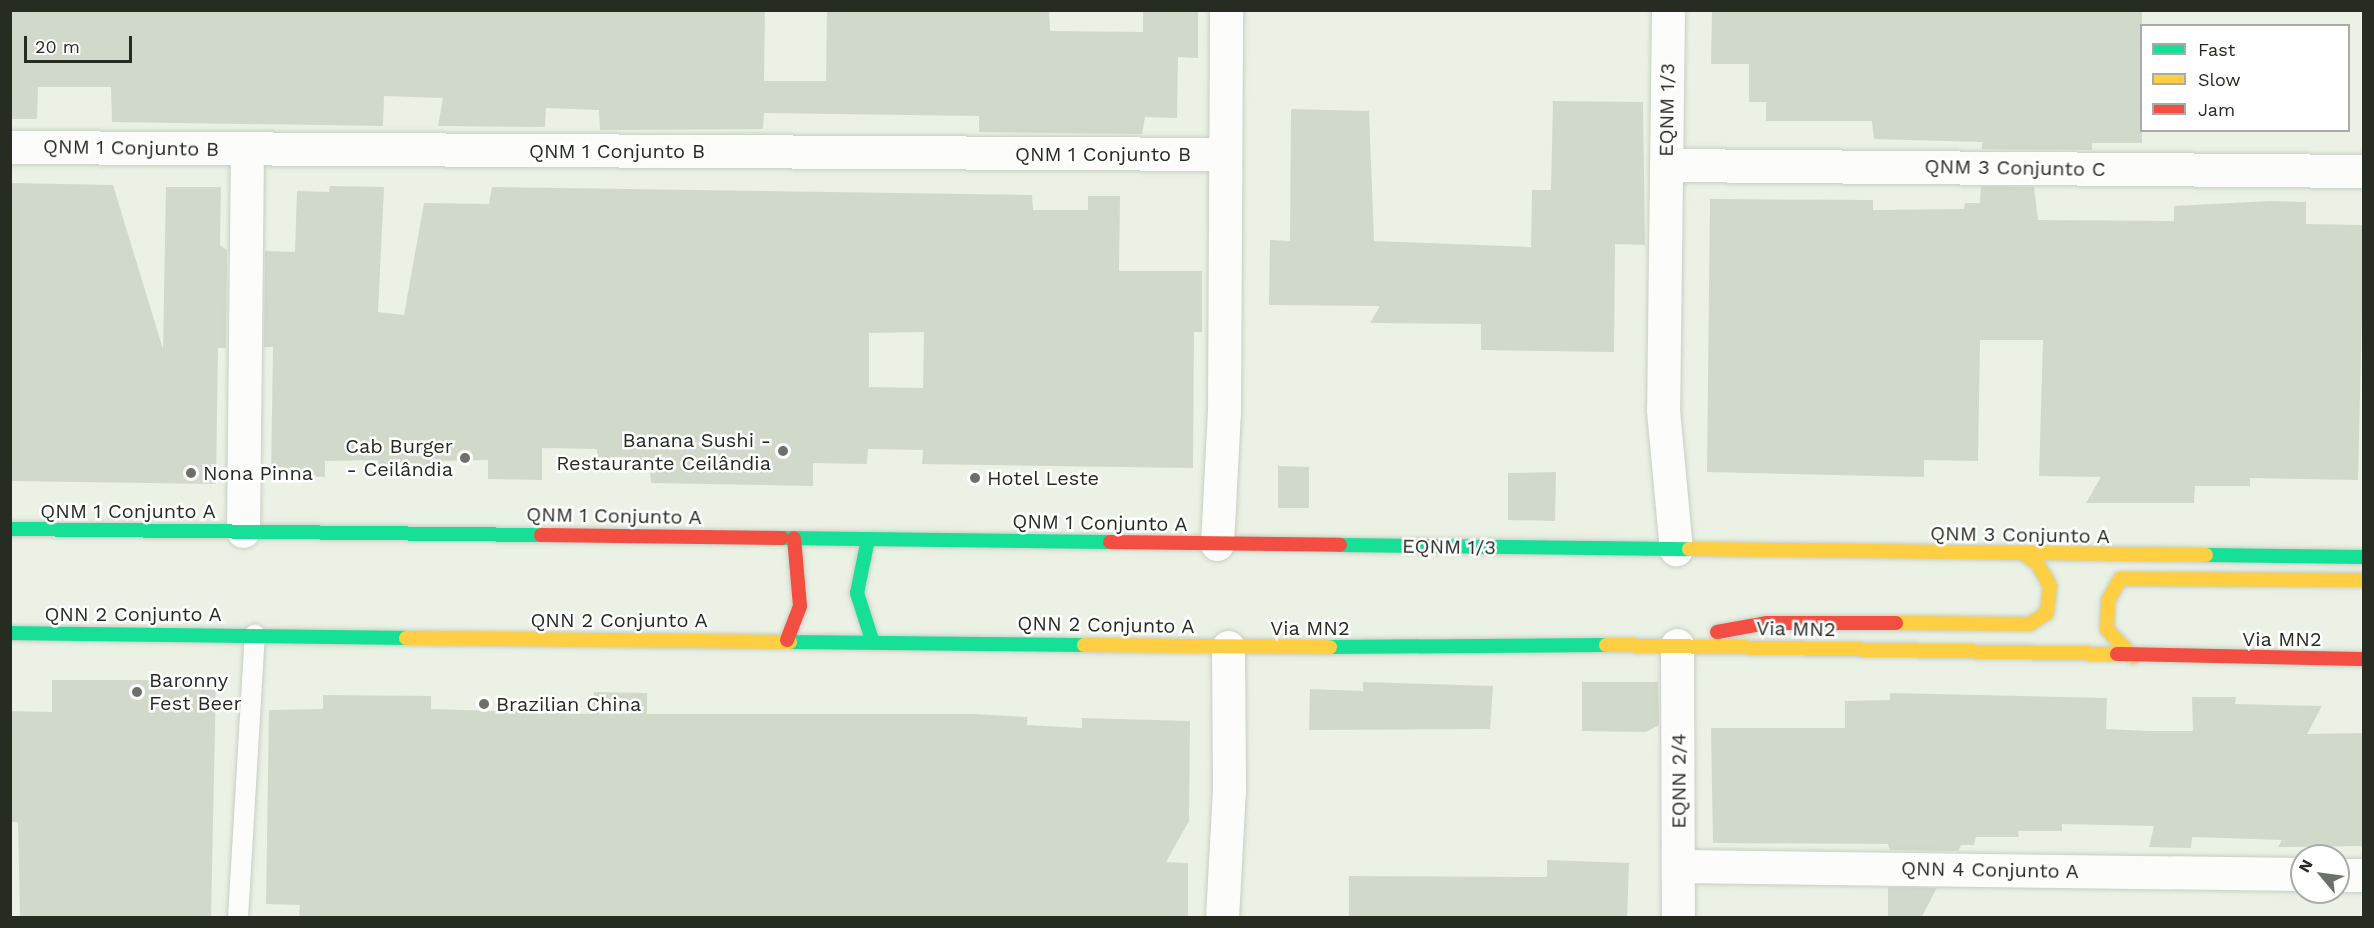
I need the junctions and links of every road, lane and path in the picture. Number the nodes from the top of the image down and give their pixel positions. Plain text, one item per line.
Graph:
1 (1226, 10) edge
2 (1668, 10) edge
3 (10, 147) edge
4 (247, 149) junction
5 (1224, 154) junction
6 (1666, 165) junction
7 (2364, 171) edge
8 (10, 529) edge
9 (243, 531) junction
10 (794, 538) junction
11 (868, 539) junction
12 (1217, 544) junction
13 (1676, 549) junction
14 (2025, 555) junction
15 (2364, 557) edge
16 (2364, 580) edge
17 (10, 633) edge
18 (255, 634) junction
19 (787, 640) junction
20 (872, 640) junction
21 (1677, 645) junction
22 (1639, 646) junction
23 (1228, 647) junction
24 (2133, 657) junction
25 (2364, 659) edge
26 (1679, 866) junction
27 (2290, 874) edge
28 (238, 918) edge
29 (1222, 918) edge
30 (1678, 918) edge

1 - 5 street
2 - 6 street, EQNM 1/3
3 - 4 street, QNM 1 Conjunto B
4 - 5 street, QNM 1 Conjunto B
4 - 9 street
5 - 12 street
6 - 7 street, QNM 3 Conjunto C
6 - 13 street, EQNM 1/3
8 - 9 main road, QNM 1 Conjunto A
9 - 10 main road, QNM 1 Conjunto A
10 - 11 main road, QNM 1 Conjunto A
10 - 19 main road
11 - 12 main road, QNM 1 Conjunto A
11 - 20 main road
12 - 13 main road, EQNM 1/3
13 - 14 main road, QNM 3 Conjunto A
14 - 15 main road, QNM 3 Conjunto A
14 - 22 main road
16 - 24 main road
17 - 18 main road, QNN 2 Conjunto A
18 - 19 main road, QNN 2 Conjunto A
18 - 28 lane
19 - 20 main road, QNN 2 Conjunto A
20 - 23 main road, QNN 2 Conjunto A
21 - 22 main road, Via MN2
21 - 24 main road, Via MN2
21 - 26 street, EQNN 2/4
22 - 23 main road, Via MN2
23 - 29 street
24 - 25 main road, Via MN2
26 - 27 street, QNN 4 Conjunto A
26 - 30 street, EQNN 2/4

